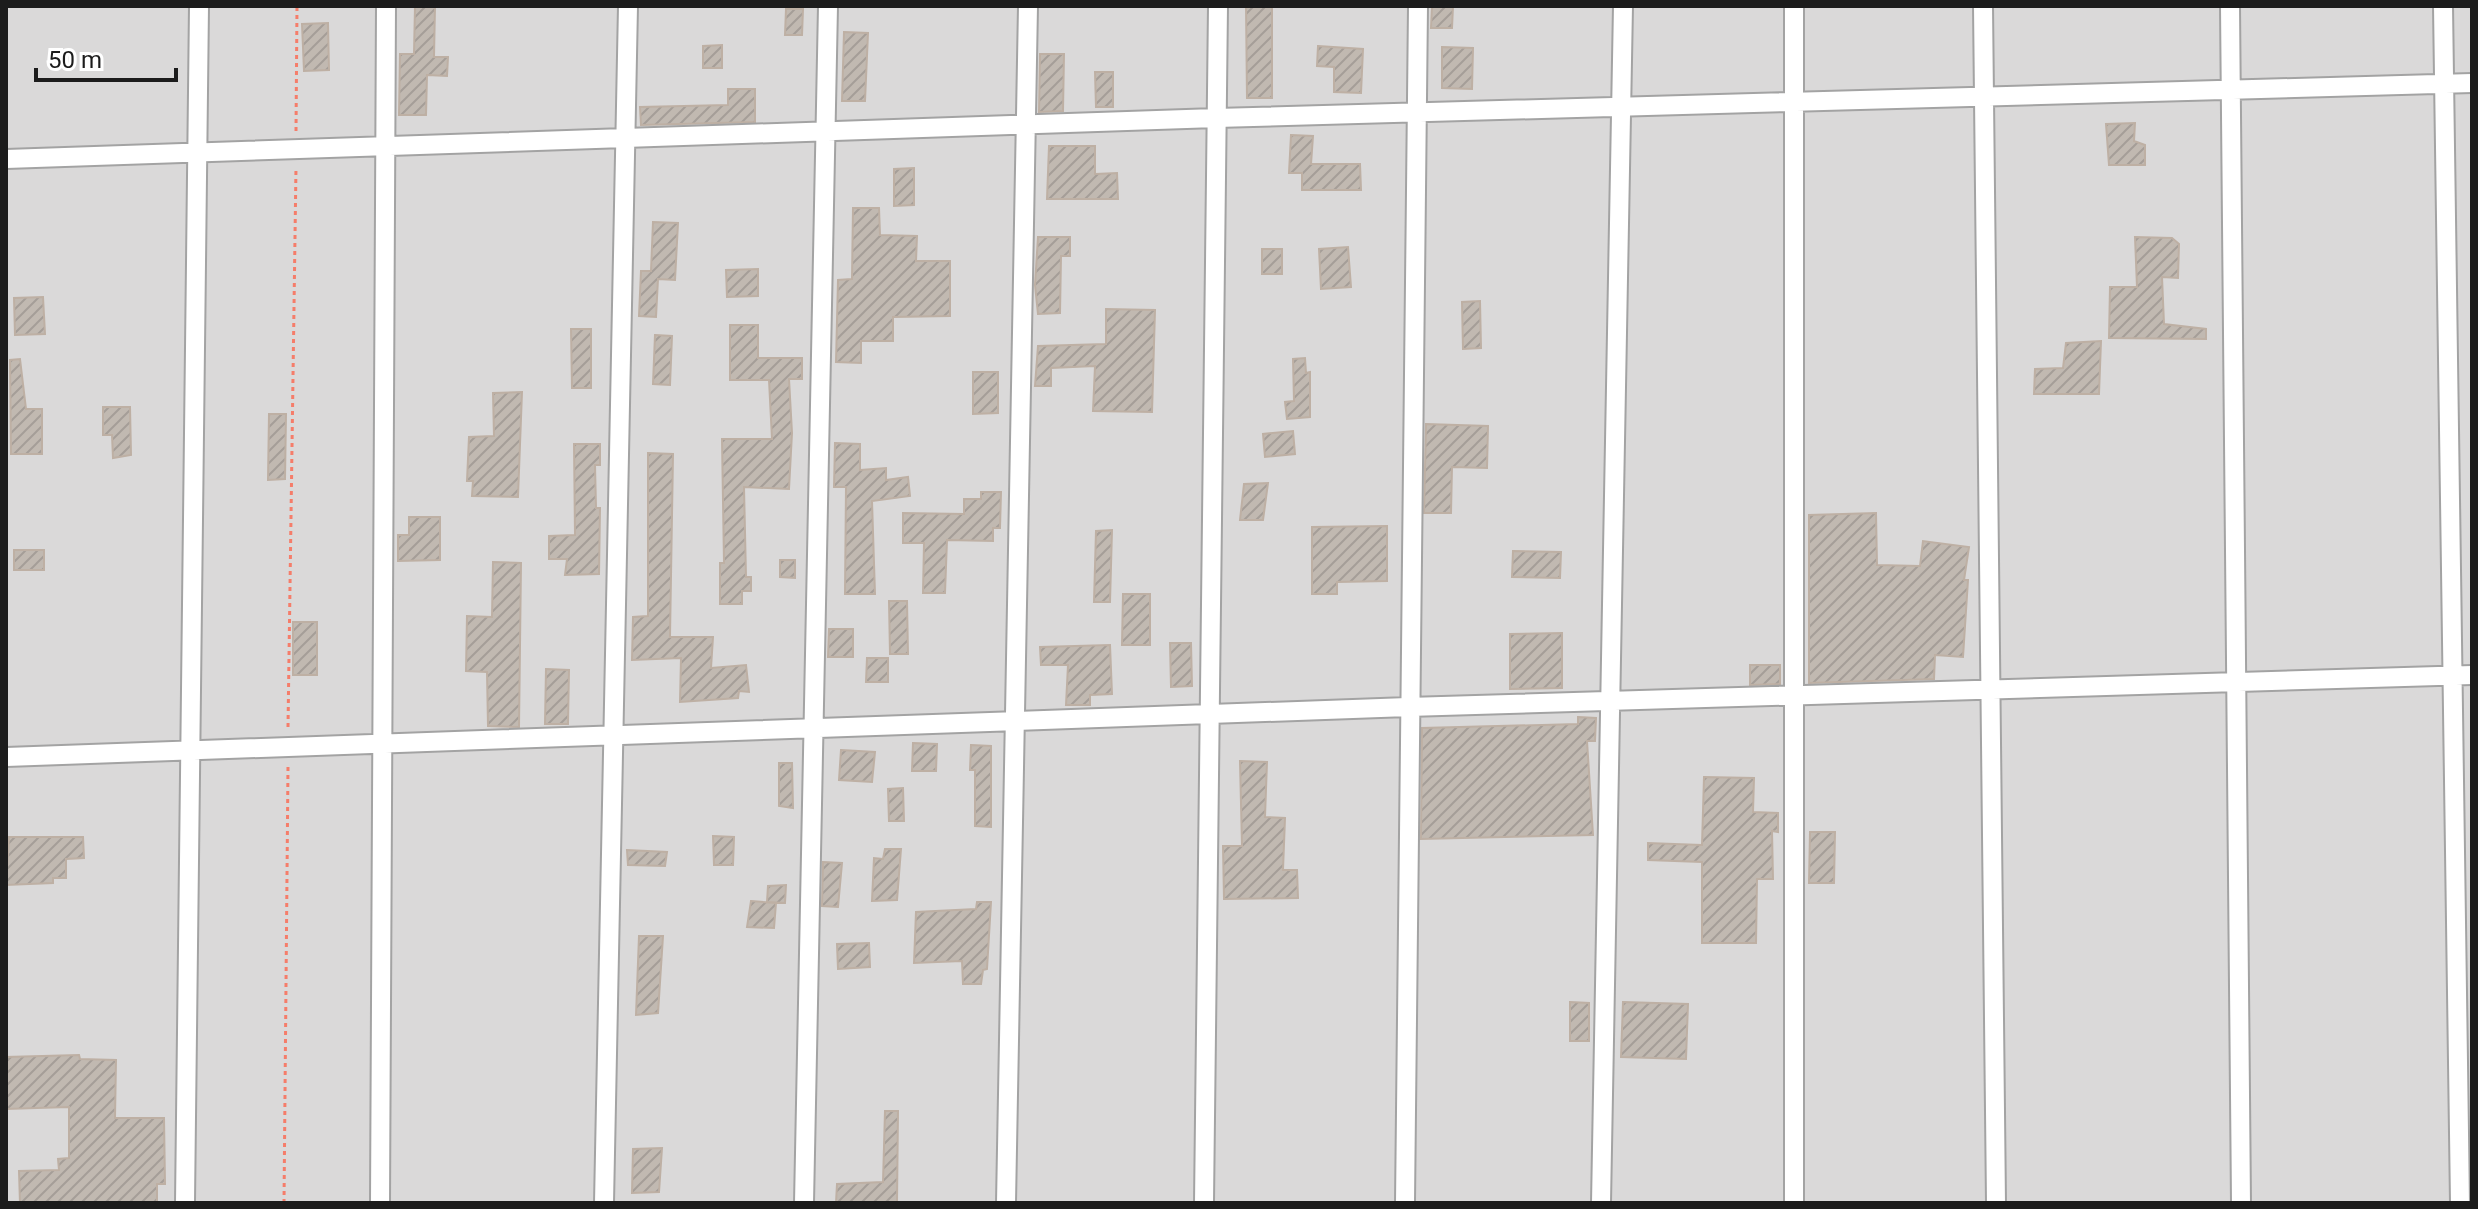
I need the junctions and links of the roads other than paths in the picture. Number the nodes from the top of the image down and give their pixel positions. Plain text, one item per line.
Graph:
1 (199, 6) edge
2 (386, 6) edge
3 (628, 6) edge
4 (828, 6) edge
5 (1028, 6) edge
6 (1218, 6) edge
7 (1418, 6) edge
8 (1623, 6) edge
9 (1794, 6) edge
10 (1983, 6) edge
11 (2230, 6) edge
12 (2443, 6) edge
13 (2444, 83) junction
14 (2472, 83) edge
15 (2231, 88) junction
16 (1984, 95) junction
17 (1794, 101) junction
18 (1621, 106) junction
19 (1416, 113) junction
20 (1216, 118) junction
21 (1026, 126) junction
22 (824, 134) junction
23 (626, 140) junction
24 (384, 147) junction
25 (197, 151) junction
26 (6, 159) edge
27 (2472, 675) edge
28 (2452, 676) junction
29 (2236, 683) junction
30 (1991, 690) junction
31 (1794, 696) junction
32 (1609, 702) junction
33 (1408, 707) junction
34 (1212, 714) junction
35 (1014, 721) junction
36 (812, 728) junction
37 (615, 736) junction
38 (382, 744) junction
39 (190, 750) junction
40 (6, 757) edge
41 (185, 1203) edge
42 (380, 1203) edge
43 (604, 1203) edge
44 (804, 1203) edge
45 (1006, 1203) edge
46 (1204, 1203) edge
47 (1405, 1203) edge
48 (1601, 1203) edge
49 (1794, 1203) edge
50 (1996, 1203) edge
51 (2241, 1203) edge
52 (2460, 1203) edge

1 - 25 street
2 - 24 street
3 - 23 street
4 - 22 street
5 - 21 street
6 - 20 street
7 - 19 street
8 - 18 street
9 - 17 street
10 - 16 street
11 - 15 street
12 - 13 street
13 - 14 street
13 - 15 street
13 - 28 street
15 - 16 street
15 - 29 street
16 - 17 street
16 - 30 street
17 - 18 street
17 - 31 street
18 - 19 street
18 - 32 street
19 - 20 street
19 - 33 street
20 - 21 street
20 - 34 street
21 - 22 street
21 - 35 street
22 - 23 street
22 - 36 street
23 - 24 street
23 - 37 street
24 - 25 street
24 - 38 street
25 - 26 street
25 - 39 street
27 - 28 street
28 - 29 street
28 - 52 street
29 - 30 street
29 - 51 street
30 - 31 street
30 - 50 street
31 - 32 street
31 - 49 street
32 - 33 street
32 - 48 street
33 - 34 street
33 - 47 street
34 - 35 street
34 - 46 street
35 - 36 street
35 - 45 street
36 - 37 street
36 - 44 street
37 - 38 street
37 - 43 street
38 - 39 street
38 - 42 street
39 - 40 street
39 - 41 street

